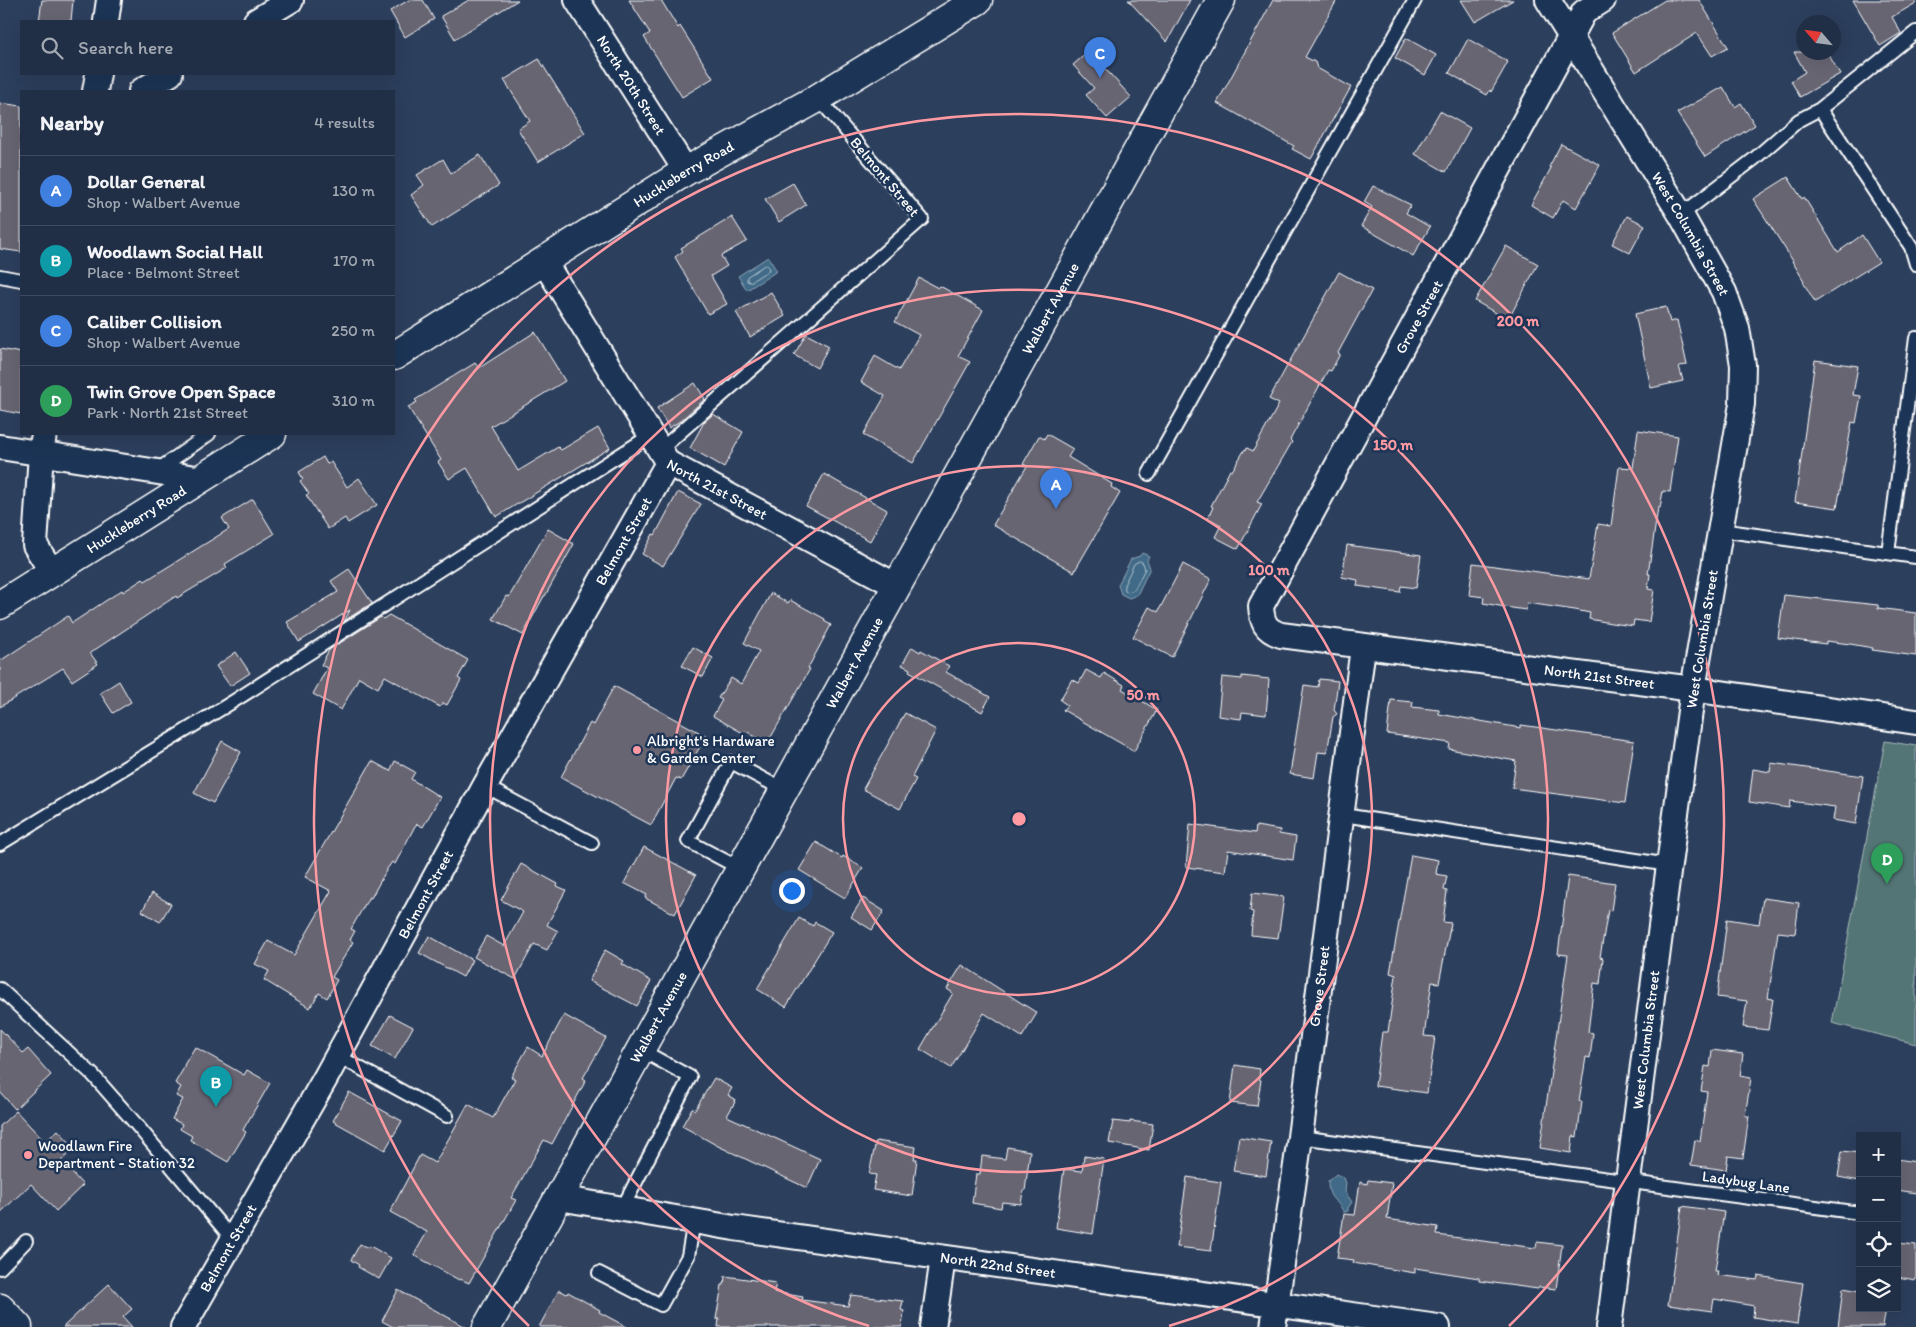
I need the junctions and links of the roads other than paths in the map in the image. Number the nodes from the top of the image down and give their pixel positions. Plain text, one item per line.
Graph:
1 (109, 0) edge
2 (291, 0) edge
3 (577, 0) edge
4 (978, 0) edge
5 (1220, 0) edge
6 (1416, 0) edge
7 (1548, 0) edge
8 (1603, 0) edge
9 (106, 20) edge
10 (258, 20) edge
11 (1916, 32) edge
12 (1571, 38) junction
13 (98, 75) edge
14 (168, 75) edge
15 (95, 90) edge
16 (143, 90) edge
17 (818, 98) junction
18 (1820, 109) junction
19 (686, 171) junction
20 (1681, 215) junction
21 (543, 260) junction
22 (1916, 264) edge
23 (0, 276) edge
24 (20, 280) edge
25 (1916, 338) edge
26 (395, 355) edge
27 (208, 435) edge
28 (270, 435) edge
29 (42, 443) edge
30 (0, 447) edge
31 (660, 449) junction
32 (156, 472) junction
33 (1149, 474) dead end
34 (202, 479) junction
35 (1720, 530) junction
36 (1888, 553) junction
37 (1916, 557) edge
38 (52, 572) junction
39 (897, 586) junction
40 (0, 605) edge
41 (1281, 635) joint
42 (1364, 646) junction
43 (1693, 689) junction
44 (1916, 722) edge
45 (485, 786) junction
46 (784, 790) junction
47 (1343, 815) junction
48 (592, 843) dead end
49 (0, 844) edge
50 (1668, 864) junction
51 (741, 869) junction
52 (0, 989) edge
53 (641, 1050) junction
54 (338, 1056) junction
55 (447, 1116) dead end
56 (1300, 1137) junction
57 (1628, 1182) junction
58 (559, 1198) junction
59 (622, 1209) junction
60 (1856, 1212) edge
61 (694, 1221) junction
62 (233, 1240) junction
63 (26, 1241) dead end
64 (943, 1258) junction
65 (0, 1268) edge
66 (599, 1273) dead end
67 (1276, 1304) junction
68 (0, 1308) edge
69 (18, 1327) edge
70 (184, 1327) edge
71 (487, 1327) edge
72 (933, 1327) edge
73 (1273, 1327) edge
74 (1438, 1327) edge
75 (1609, 1327) edge

1 - 9 street
2 - 10 street
3 - 19 street, North 20th Street
4 - 17 main road, Huckleberry Road
5 - 39 main road, Walbert Avenue
6 - 33 lane
7 - 12 street, West Columbia Street
8 - 12 street, Grove Street
11 - 18 lane
12 - 20 street, West Columbia Street
12 - 41 street, Grove Street
13 - 15 street
14 - 16 street
17 - 19 main road, Huckleberry Road
17 - 31 lane, Belmont Street
18 - 20 lane
18 - 22 lane
19 - 21 main road, Huckleberry Road
20 - 35 street, West Columbia Street
21 - 26 main road, Huckleberry Road
21 - 31 street
23 - 24 lane
25 - 36 lane
27 - 32 lane
28 - 34 main road, Huckleberry Road
29 - 30 street
29 - 32 street
29 - 38 street
31 - 39 street, North 21st Street
31 - 45 street, Belmont Street
31 - 49 lane
32 - 34 street
34 - 38 main road, Huckleberry Road
35 - 36 lane
35 - 43 street, West Columbia Street
36 - 37 lane
38 - 40 main road, Huckleberry Road
39 - 46 main road, Walbert Avenue
41 - 42 street, North 21st Street
42 - 43 street, North 21st Street
42 - 47 street, Grove Street
43 - 44 street, North 21st Street
43 - 50 street, West Columbia Street
45 - 48 lane
45 - 54 street, Belmont Street
46 - 51 main road, Walbert Avenue
46 - 51 lane
47 - 50 lane
47 - 56 street, Grove Street
50 - 57 street, West Columbia Street
51 - 53 main road, Walbert Avenue
52 - 62 lane
53 - 58 main road, Walbert Avenue
53 - 59 lane
54 - 55 lane
54 - 62 street, Belmont Street
56 - 57 lane, Ladybug Lane
56 - 67 street, Grove Street
57 - 60 lane, Ladybug Lane
57 - 75 street, West Columbia Street
58 - 59 street, North 22nd Street
58 - 71 main road, Walbert Avenue
59 - 61 street, North 22nd Street
61 - 64 street, North 22nd Street
61 - 66 lane
62 - 70 street, Belmont Street
63 - 65 lane
64 - 67 street, North 22nd Street
64 - 72 street
67 - 73 street, Grove Street
67 - 74 street, North 22nd Street
68 - 69 main road

